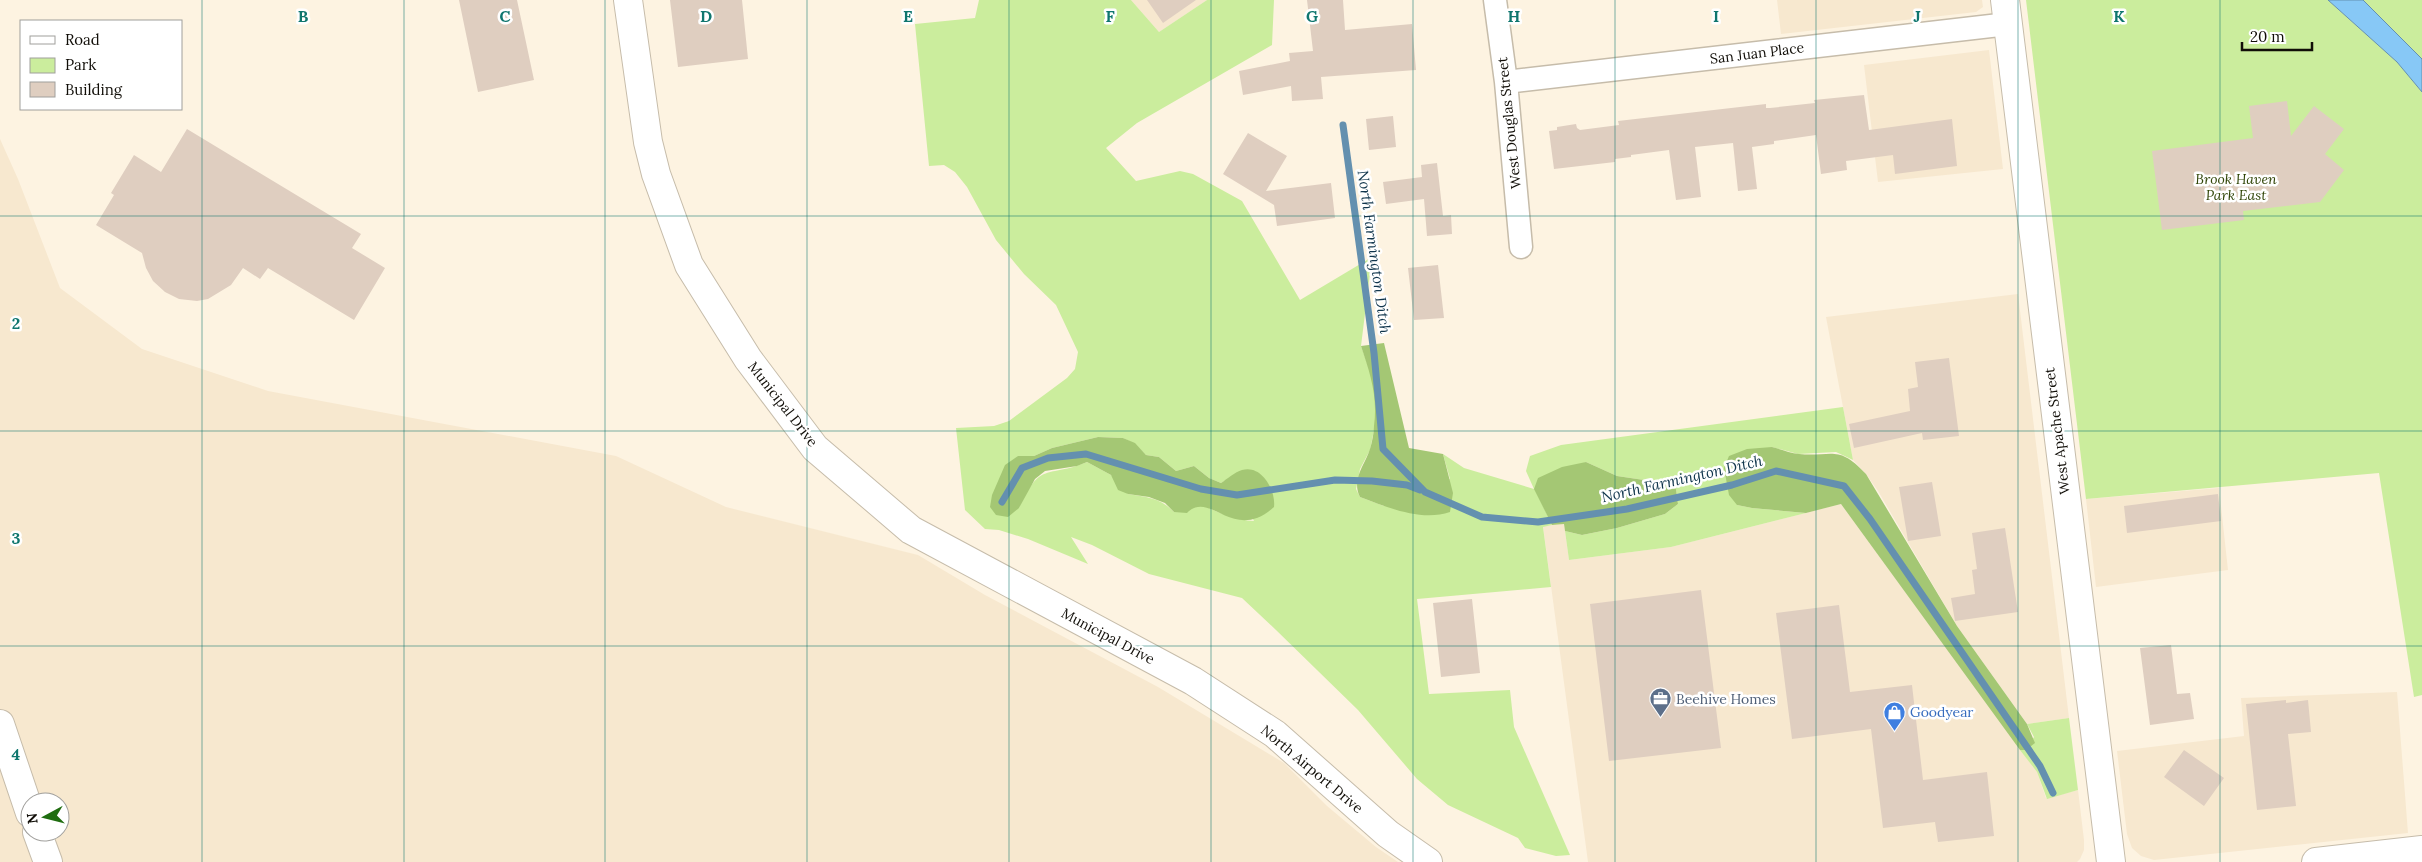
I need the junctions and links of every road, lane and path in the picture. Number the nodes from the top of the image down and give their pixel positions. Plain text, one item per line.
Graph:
1 (628, 0) edge
2 (1495, 0) edge
3 (2007, 12) edge
4 (1506, 82) junction
5 (1521, 247) dead end
6 (1193, 681) joint
7 (0, 724) edge
8 (23, 792) edge
9 (41, 842) edge
10 (2422, 850) edge
11 (48, 862) edge
12 (1428, 862) edge
13 (2111, 862) edge
14 (2316, 862) edge

1 - 6 main road, Municipal Drive
2 - 4 street, West Douglas Street
3 - 4 street, San Juan Place
3 - 13 main road, West Apache Street
4 - 5 street, West Douglas Street
6 - 12 main road, North Airport Drive
7 - 8 main road
9 - 11 main road
10 - 14 main road

